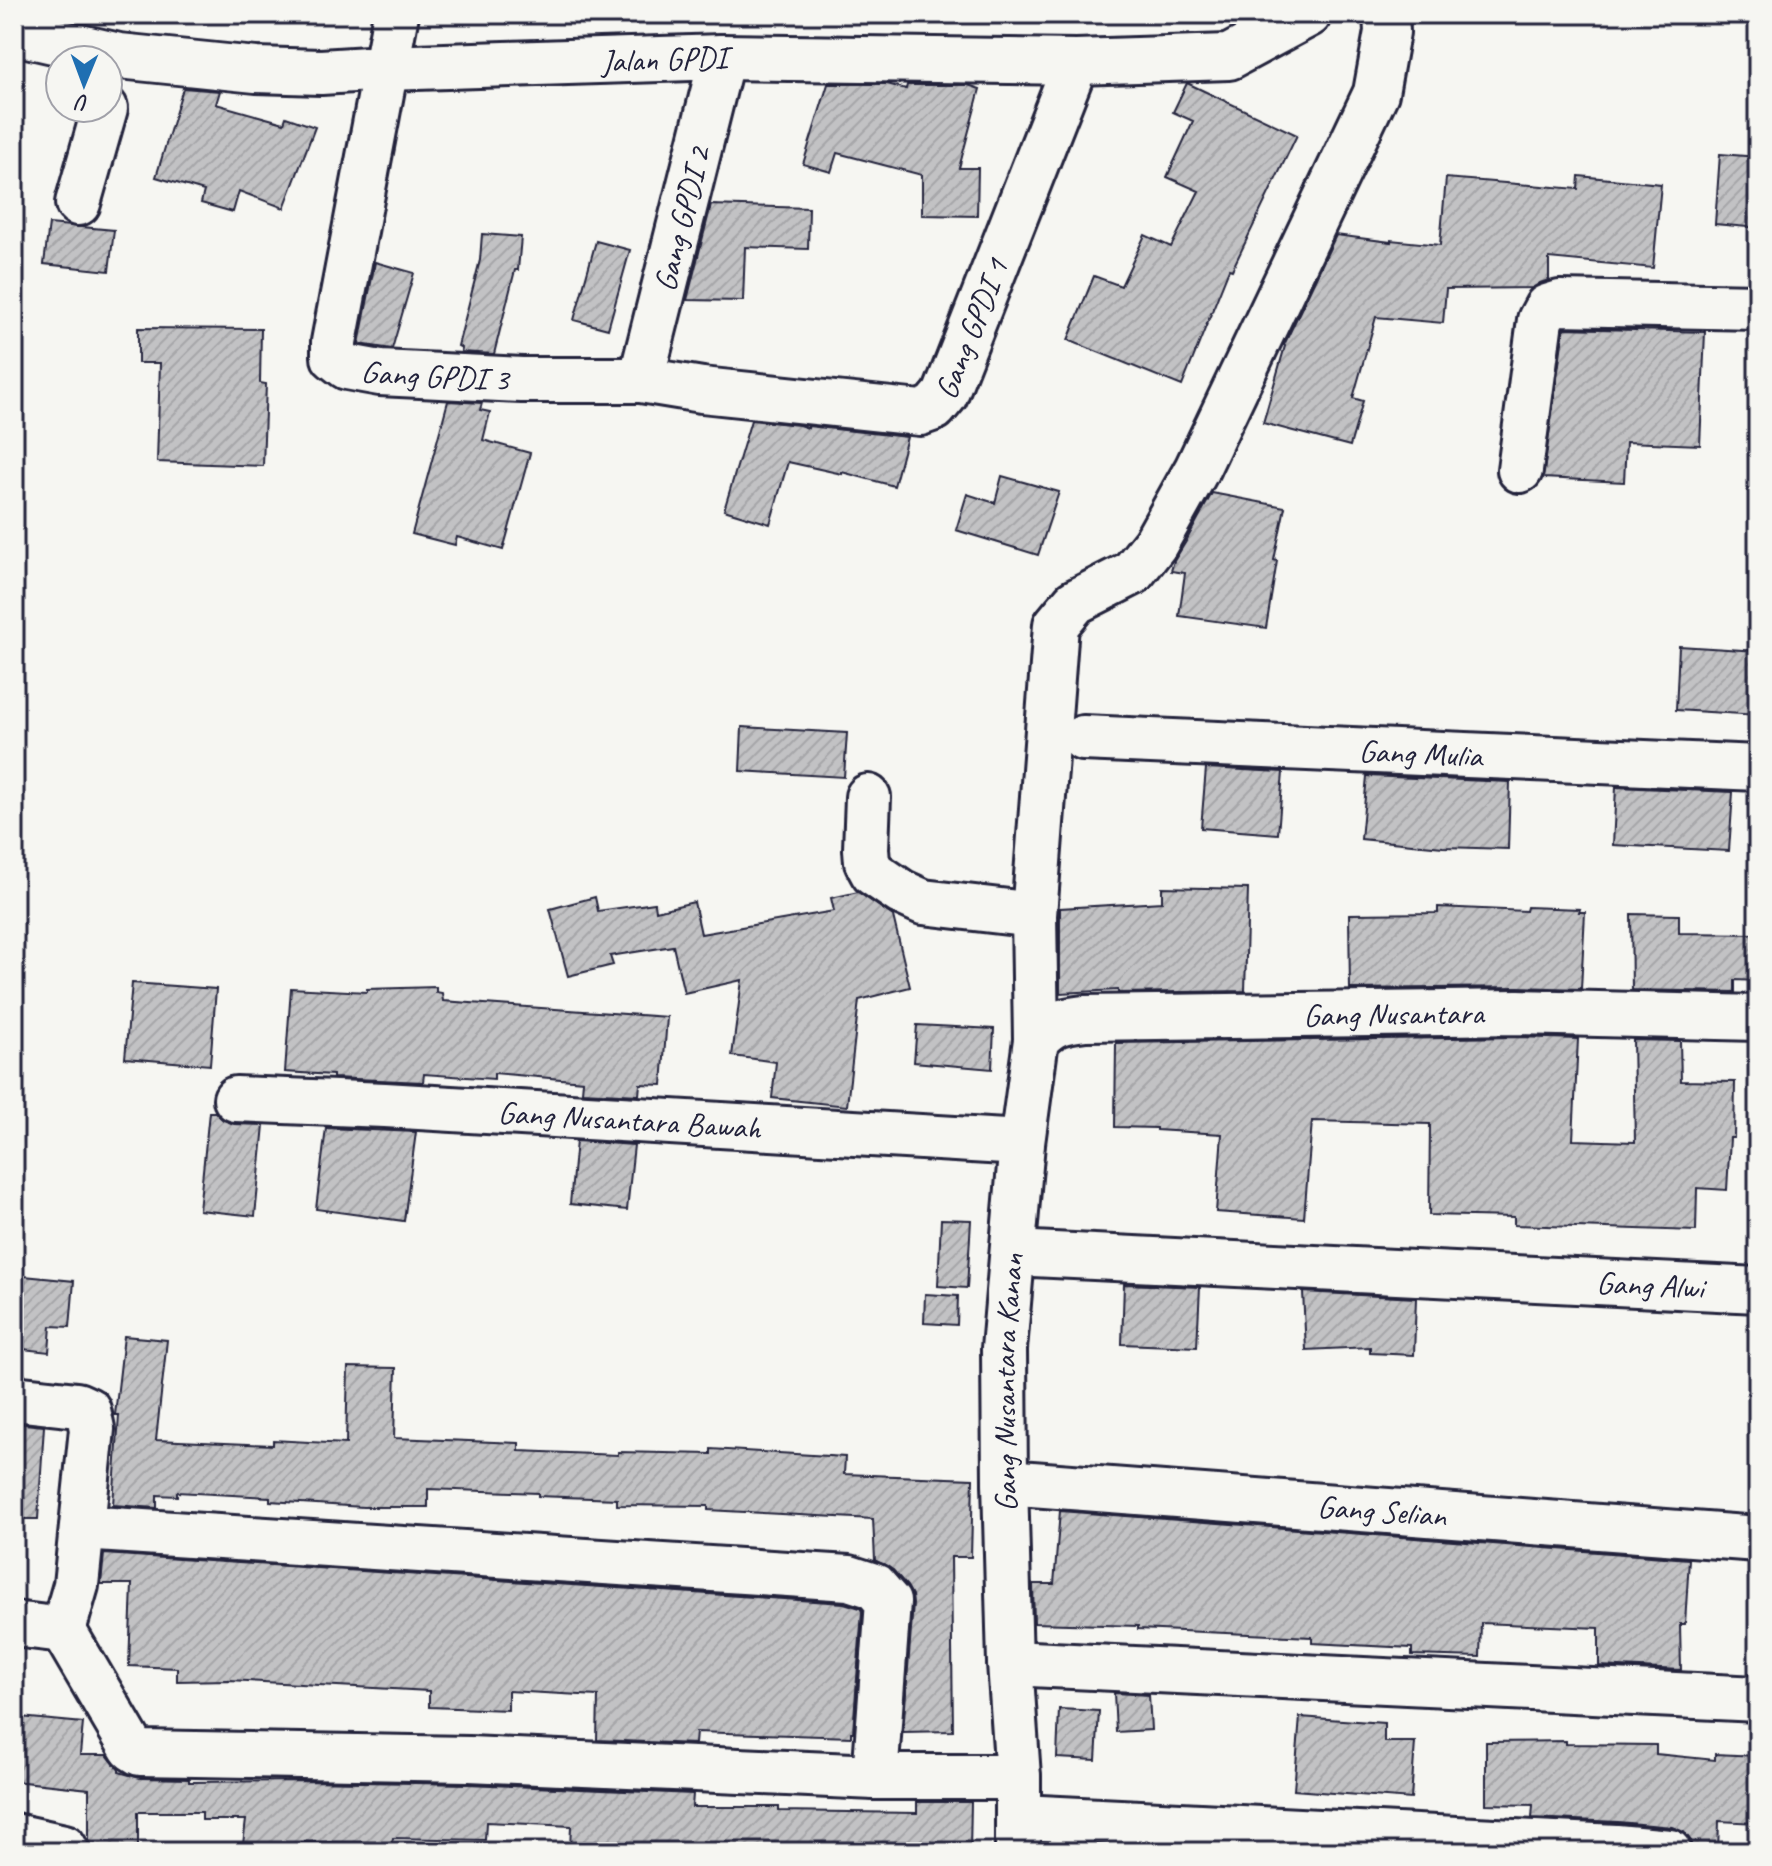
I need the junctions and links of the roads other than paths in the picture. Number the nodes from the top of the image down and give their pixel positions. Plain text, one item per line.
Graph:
1 (396, 14) edge
2 (1309, 14) edge
3 (1386, 14) edge
4 (14, 32) edge
5 (44, 45) edge
6 (722, 57) junction
7 (1076, 62) junction
8 (385, 68) junction
9 (124, 76) edge
10 (100, 124) edge
11 (78, 203) dead end
12 (1758, 307) edge
13 (641, 380) junction
14 (1520, 470) dead end
15 (1083, 738) dead end
16 (1758, 768) edge
17 (868, 797) dead end
18 (1034, 915) junction
19 (1758, 1018) edge
20 (1036, 1040) junction
21 (236, 1099) dead end
22 (1022, 1143) junction
23 (1013, 1253) junction
24 (1758, 1290) edge
25 (14, 1398) edge
26 (1005, 1482) junction
27 (82, 1528) junction
28 (1758, 1539) edge
29 (14, 1624) edge
30 (63, 1630) junction
31 (1010, 1663) junction
32 (1758, 1699) edge
33 (875, 1777) junction
34 (1019, 1815) edge
35 (14, 1836) edge
36 (67, 1852) edge
37 (1669, 1852) edge

1 - 8 street
2 - 7 street, Jalan GPDI
3 - 18 street, Gang Nusantara Kanan
4 - 5 street, Jalan GPDI
6 - 7 street, Jalan GPDI
6 - 8 street, Jalan GPDI
6 - 13 street, Gang GPDI 2
7 - 13 street, Gang GPDI 1
8 - 9 street, Jalan GPDI
8 - 13 street, Gang GPDI 3
10 - 11 street
12 - 14 street
15 - 16 street, Gang Mulia
17 - 18 street
18 - 20 street, Gang Nusantara Kanan
19 - 20 street, Gang Nusantara
20 - 22 street, Gang Nusantara Kanan
21 - 22 street, Gang Nusantara Bawah
22 - 23 street, Gang Nusantara Kanan
23 - 24 street, Gang Alwi
23 - 26 street, Gang Nusantara Kanan
25 - 27 street
26 - 28 street, Gang Selian
26 - 31 street, Gang Nusantara Kanan
27 - 30 street
27 - 33 street
29 - 30 street
30 - 33 street
31 - 32 street
31 - 34 street, Gang Nusantara Kanan
33 - 34 street
34 - 37 street
35 - 36 street

